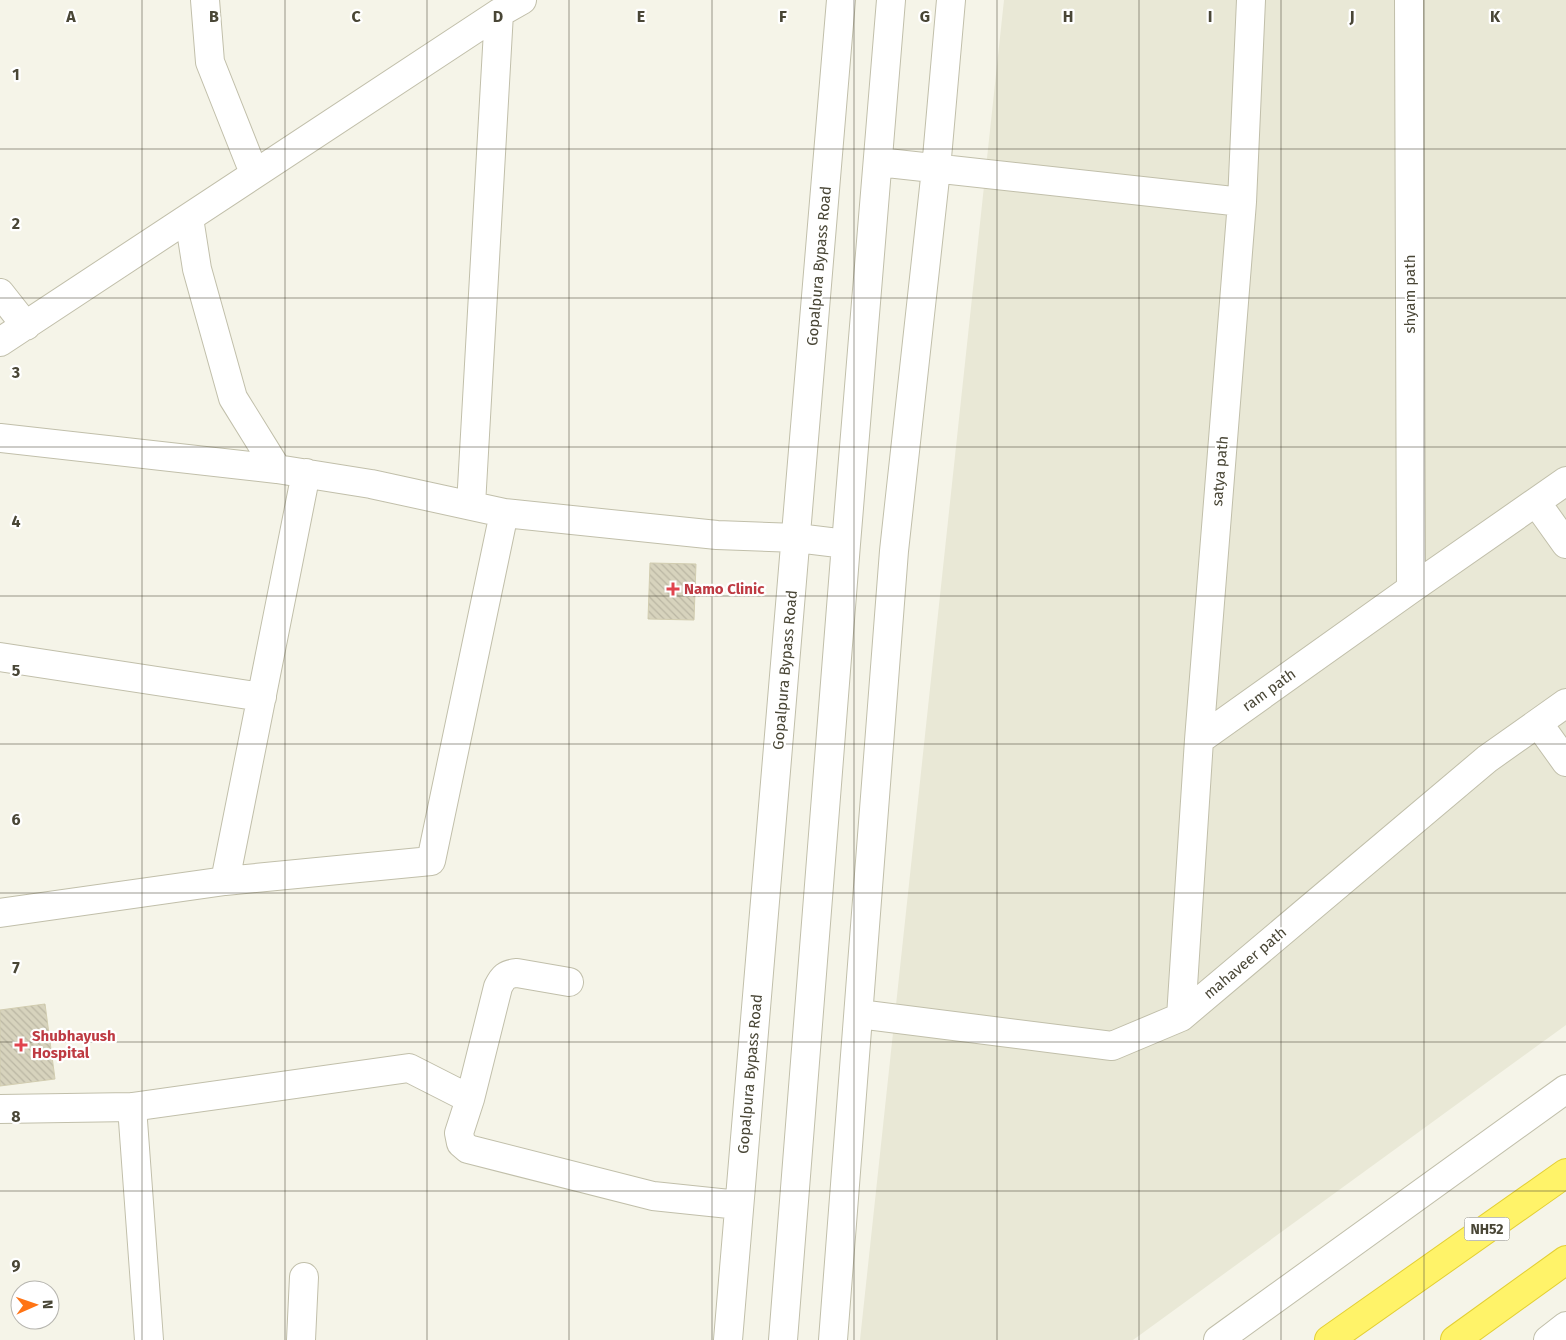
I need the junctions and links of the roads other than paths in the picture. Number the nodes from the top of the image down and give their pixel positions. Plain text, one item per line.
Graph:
1 (205, 0) edge
2 (840, 0) edge
3 (892, 0) edge
4 (951, 0) edge
5 (1251, 0) edge
6 (1409, 0) edge
7 (511, 6) edge
8 (878, 162) junction
9 (936, 169) junction
10 (254, 173) junction
11 (1242, 202) junction
12 (189, 218) junction
13 (0, 293) edge
14 (26, 326) junction
15 (0, 342) edge
16 (0, 438) edge
17 (277, 469) junction
18 (306, 473) junction
19 (1566, 481) edge
20 (1536, 502) junction
21 (471, 505) junction
22 (504, 513) junction
23 (796, 538) junction
24 (846, 544) junction
25 (1566, 544) edge
26 (1411, 589) junction
27 (0, 657) edge
28 (262, 697) junction
29 (1566, 704) edge
30 (1538, 723) junction
31 (1199, 740) junction
32 (1566, 762) edge
33 (225, 882) junction
34 (0, 912) edge
35 (569, 982) dead end
36 (859, 1014) junction
37 (1181, 1018) junction
38 (1566, 1089) edge
39 (470, 1099) junction
40 (132, 1107) junction
41 (0, 1109) edge
42 (1566, 1173) edge
43 (739, 1205) junction
44 (1566, 1260) edge
45 (304, 1277) dead end
46 (1566, 1326) edge
47 (149, 1340) edge
48 (300, 1340) edge
49 (728, 1340) edge
50 (783, 1340) edge
51 (833, 1340) edge
52 (1218, 1340) edge
53 (1329, 1340) edge
54 (1455, 1340) edge
55 (1548, 1340) edge

1 - 10 street
2 - 23 street, Gopalpura Bypass Road
3 - 8 street
4 - 9 street
5 - 11 street, satya path
6 - 26 street, shyam path
7 - 10 street
7 - 21 street
8 - 9 street
8 - 24 street
9 - 11 street
9 - 36 street
10 - 12 street
11 - 31 street, satya path
12 - 14 street
12 - 17 street
13 - 14 street
14 - 15 street
16 - 17 street
17 - 18 street
18 - 21 street
18 - 28 street
19 - 20 street, ram path
20 - 25 street
20 - 26 street, ram path
21 - 22 street
22 - 23 street
22 - 33 street
23 - 24 street
23 - 43 street, Gopalpura Bypass Road
24 - 50 street
26 - 31 street, ram path
27 - 28 street
28 - 33 street
29 - 30 street, mahaveer path
30 - 32 street
30 - 37 street, mahaveer path
31 - 37 street
33 - 34 street
35 - 39 street
36 - 37 street, mahaveer path
36 - 51 street
38 - 52 street
39 - 40 street
39 - 43 street
40 - 41 street
40 - 47 street
42 - 53 highway, NH52
43 - 49 street, Gopalpura Bypass Road
44 - 54 highway
45 - 48 street
46 - 55 street

